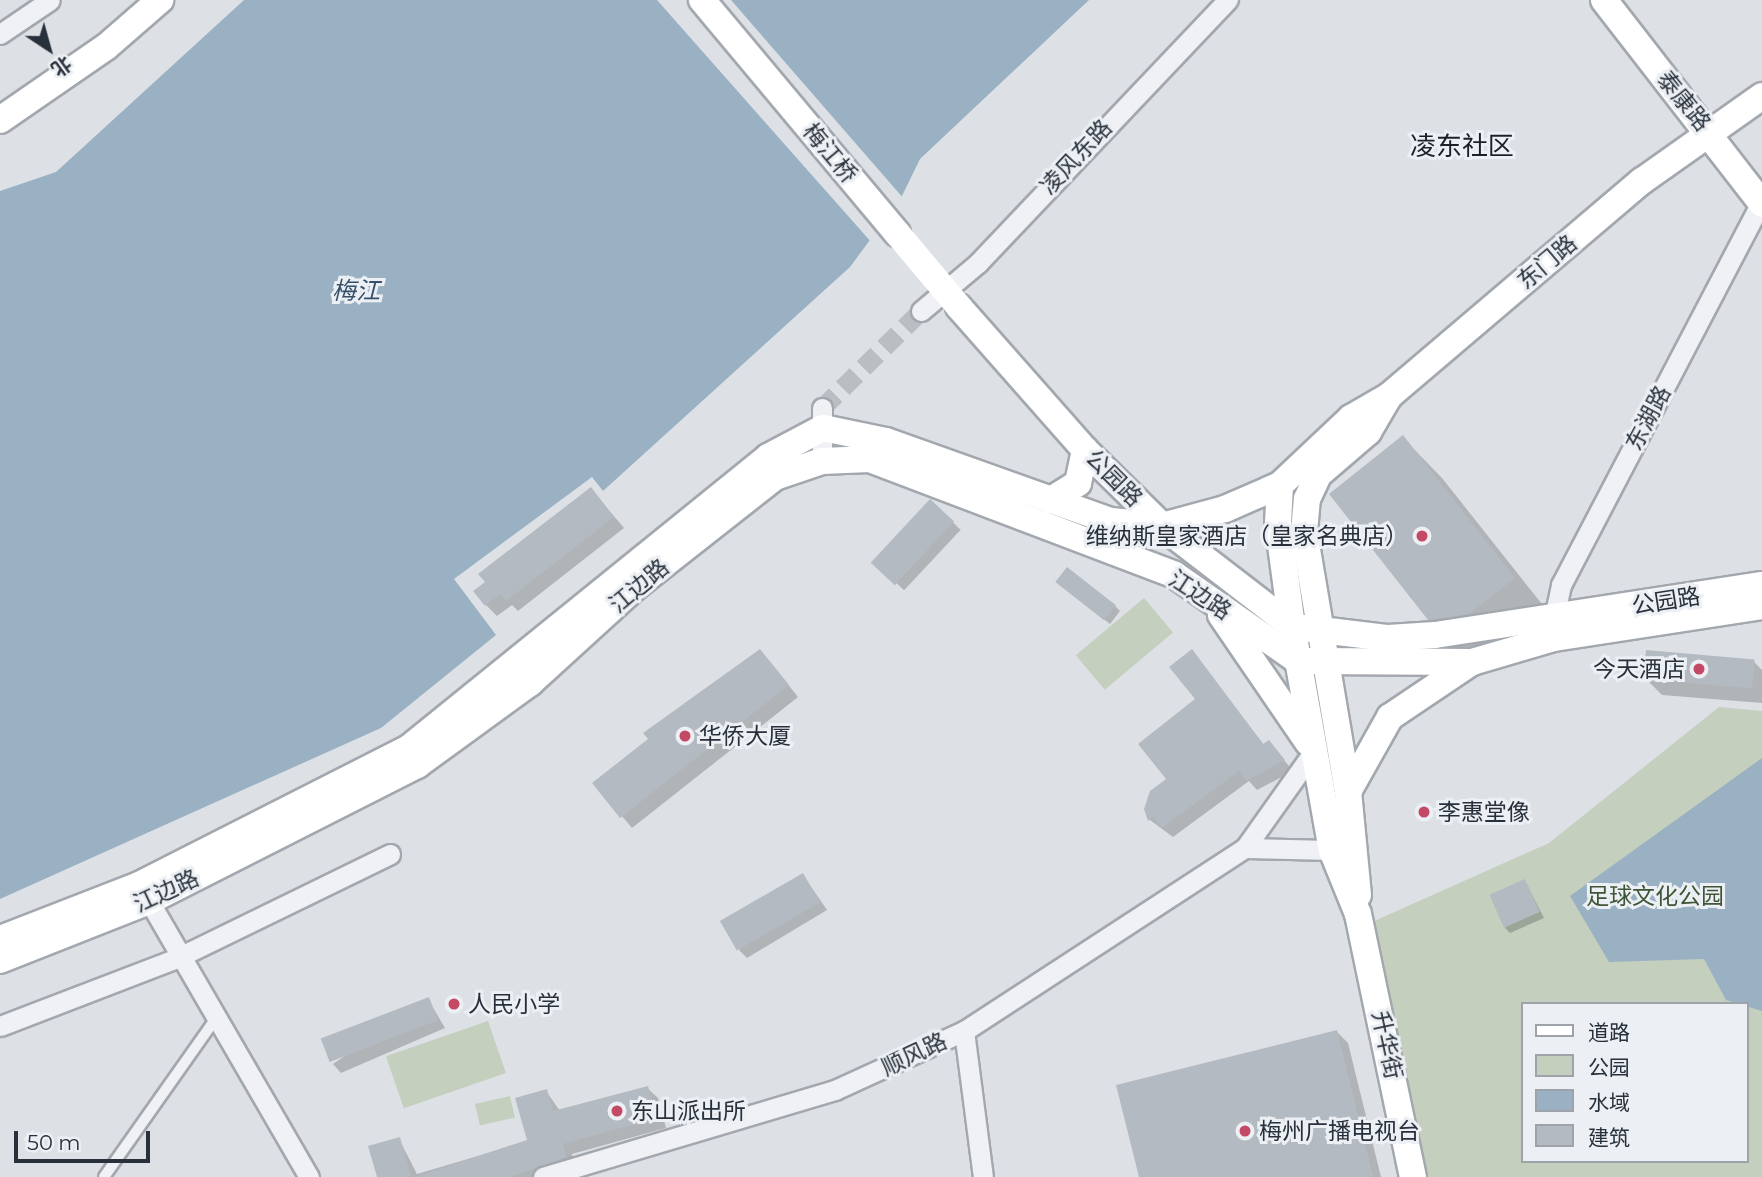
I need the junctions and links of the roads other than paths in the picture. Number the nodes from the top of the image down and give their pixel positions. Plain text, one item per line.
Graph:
1 (50, 0) edge
2 (160, 0) edge
3 (702, 0) edge
4 (1228, 0) edge
5 (1604, 0) edge
6 (0, 34) edge
7 (1762, 96) edge
8 (0, 120) edge
9 (1710, 133) junction
10 (1761, 203) edge
11 (959, 307) joint
12 (921, 312) tunnel mouth
13 (1389, 396) junction
14 (822, 418) junction
15 (1085, 450) junction
16 (822, 461) junction
17 (1280, 485) junction
18 (1051, 500) junction
19 (1162, 526) junction
20 (1762, 585) edge
21 (1212, 602) junction
22 (1762, 606) edge
23 (1292, 626) junction
24 (1553, 629) junction
25 (1321, 630) junction
26 (1297, 660) junction
27 (1326, 661) junction
28 (1472, 662) junction
29 (1314, 751) junction
30 (1348, 792) junction
31 (1245, 848) junction
32 (1332, 850) junction
33 (390, 854) dead end
34 (149, 901) junction
35 (1359, 914) junction
36 (0, 939) edge
37 (177, 958) junction
38 (0, 960) edge
39 (217, 1017) junction
40 (0, 1026) edge
41 (964, 1031) junction
42 (104, 1177) edge
43 (309, 1177) edge
44 (543, 1177) edge
45 (983, 1177) edge
46 (1413, 1177) edge

1 - 6 street
2 - 8 main road
3 - 11 main road, 梅江桥, bridge
4 - 12 street, 凌风东路
5 - 9 main road, 泰康路
7 - 9 main road, 东门路
9 - 10 main road, 泰康路
9 - 13 main road, 东门路
10 - 24 street, 东湖路
11 - 15 main road, 公园路
13 - 17 main road, 东门路
13 - 25 main road, 东门路
14 - 16 street
14 - 18 main road
14 - 36 main road, 江边路
15 - 18 main road
15 - 19 main road, 公园路
16 - 21 main road, 江边路
16 - 34 main road, 江边路
17 - 19 main road
17 - 23 main road
18 - 19 main road
19 - 23 main road, 公园路
20 - 24 main road, 公园路
21 - 26 main road, 江边路
21 - 29 main road
22 - 24 main road, 公园路
23 - 25 main road, 公园路
23 - 26 main road, 升华街
24 - 25 main road, 公园路
24 - 28 main road, 公园路
25 - 27 main road, 东门路
26 - 27 main road, 公园路
26 - 29 main road, 升华街
27 - 28 main road, 公园路
27 - 30 main road, 升华街
28 - 30 main road
29 - 31 street, 顺风路
29 - 32 main road, 升华街
30 - 35 main road, 升华街
31 - 32 street
31 - 41 street, 顺风路
32 - 35 main road, 升华街
33 - 37 street
34 - 37 street
34 - 38 main road, 江边路
35 - 46 main road, 升华街
37 - 39 street
37 - 40 street
39 - 42 lane
39 - 43 street
41 - 44 street, 顺风路
41 - 45 street

